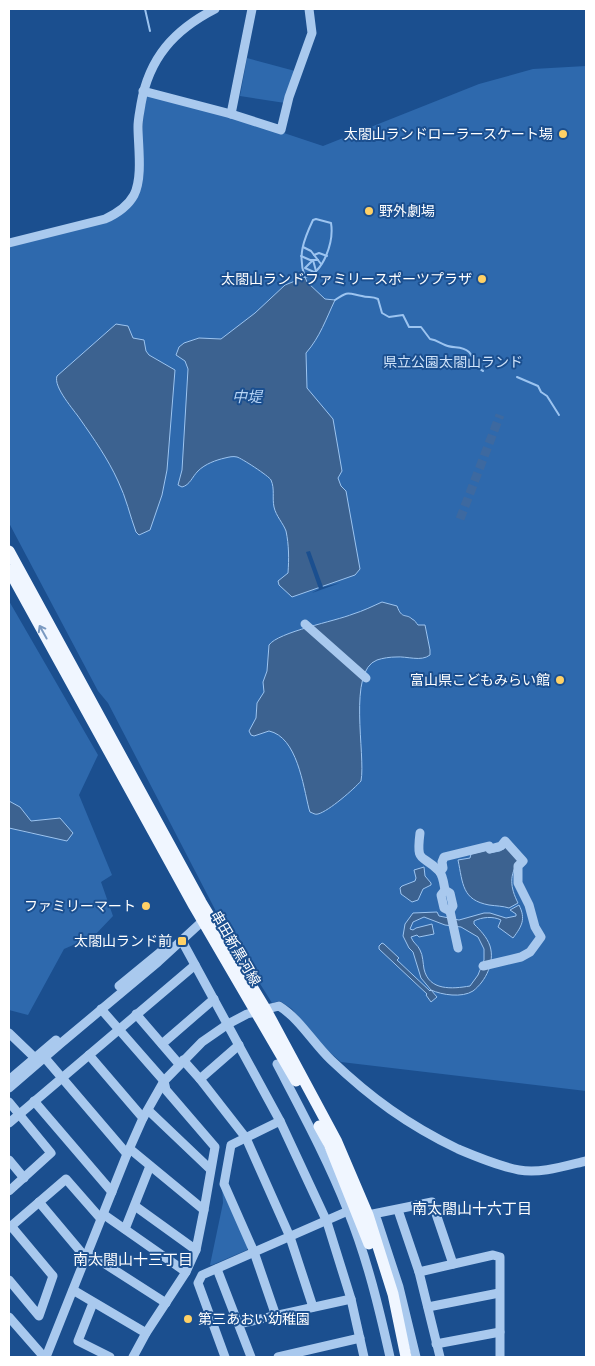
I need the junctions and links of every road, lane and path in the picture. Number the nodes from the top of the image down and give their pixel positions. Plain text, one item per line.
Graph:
1 (215, 9) edge
2 (252, 9) edge
3 (310, 9) edge
4 (143, 91) junction
5 (231, 114) junction
6 (9, 243) edge
7 (9, 544) edge
8 (9, 551) edge
9 (9, 570) edge
10 (46, 618) junction
11 (305, 624) dead end
12 (366, 678) dead end
13 (420, 833) dead end
14 (440, 872) junction
15 (204, 916) junction
16 (182, 941) junction
17 (458, 948) dead end
18 (195, 965) junction
19 (483, 966) dead end
20 (117, 992) junction
21 (214, 1000) junction
22 (101, 1009) junction
23 (260, 1010) junction
24 (136, 1014) junction
25 (228, 1024) junction
26 (118, 1029) junction
27 (12, 1036) edge
28 (162, 1044) junction
29 (9, 1045) edge
30 (238, 1045) junction
31 (89, 1055) junction
32 (35, 1058) junction
33 (45, 1058) junction
34 (181, 1062) junction
35 (277, 1064) dead end
36 (62, 1077) junction
37 (200, 1079) junction
38 (9, 1080) edge
39 (164, 1081) junction
40 (9, 1088) edge
41 (34, 1101) junction
42 (9, 1102) edge
43 (20, 1113) junction
44 (145, 1114) junction
45 (280, 1121) junction
46 (9, 1123) edge
47 (246, 1138) junction
48 (128, 1152) junction
49 (9, 1160) edge
50 (586, 1161) edge
51 (150, 1166) junction
52 (210, 1169) junction
53 (24, 1178) junction
54 (9, 1191) edge
55 (112, 1192) junction
56 (39, 1202) junction
57 (135, 1206) junction
58 (204, 1210) junction
59 (398, 1210) junction
60 (348, 1211) junction
61 (370, 1215) junction
62 (102, 1217) junction
63 (327, 1222) junction
64 (10, 1227) edge
65 (125, 1229) junction
66 (290, 1237) junction
67 (196, 1250) junction
68 (254, 1252) junction
69 (87, 1255) junction
70 (453, 1264) junction
71 (217, 1269) junction
72 (186, 1272) junction
73 (419, 1272) junction
74 (9, 1280) edge
75 (73, 1290) junction
76 (499, 1292) junction
77 (351, 1299) junction
78 (93, 1303) junction
79 (166, 1303) junction
80 (313, 1307) junction
81 (428, 1307) junction
82 (276, 1316) junction
83 (9, 1317) edge
84 (238, 1324) junction
85 (500, 1332) junction
86 (146, 1333) junction
87 (360, 1338) junction
88 (436, 1344) junction
89 (45, 1357) edge
90 (110, 1357) edge
91 (133, 1357) edge
92 (225, 1357) edge
93 (251, 1357) edge
94 (278, 1357) edge
95 (364, 1357) edge
96 (390, 1357) edge
97 (399, 1357) edge
98 (406, 1357) edge
99 (416, 1357) edge
100 (440, 1357) edge
101 (500, 1357) edge

1 - 4 street
2 - 5 street
3 - 5 street
4 - 5 street
4 - 6 street
7 - 10 main road, 串田新黒河線
8 - 10 main road, 串田新黒河線
15 -> 9 main road, 串田新黒河線
10 - 15 main road, 串田新黒河線
11 - 12 street
13 - 14 street
14 - 17 street
14 - 19 street
15 - 16 street
15 - 20 street
15 - 23 main road, 串田新黒河線
16 - 18 street
16 - 20 street
18 - 21 street
18 - 24 street
20 - 22 street
20 - 32 street
21 - 25 street
21 - 28 street
22 - 26 street
22 - 33 street
23 - 25 street
23 - 50 street
23 - 61 main road, 串田新黒河線
23 - 97 main road, 串田新黒河線
24 - 26 street
24 - 28 street
25 - 30 street
25 - 34 street
26 - 31 street
26 - 39 street
27 - 29 street
27 - 32 street
28 - 34 street
30 - 37 street
30 - 45 street
31 - 36 street
31 - 44 street
32 - 38 street
33 - 36 street
33 - 40 street
34 - 37 street
34 - 39 street
35 - 60 street
36 - 41 street
36 - 48 street
37 - 47 street
39 - 44 street
39 - 52 street
41 - 43 street
41 - 55 street
42 - 43 street
43 - 46 street
43 - 53 street
44 - 48 street
44 - 52 street
45 - 47 street
45 - 63 street
47 - 66 street
47 - 68 street
48 - 51 street
48 - 55 street
49 - 53 street
51 - 57 street
51 - 58 street
52 - 58 street
53 - 54 street
55 - 62 street
56 - 62 street
56 - 64 street
56 - 69 street
57 - 65 street
57 - 67 street
58 - 67 street
59 - 61 street
59 - 70 street
59 - 73 street
60 - 63 street
60 - 96 street
61 - 98 main road, 串田新黒河線
61 - 99 street
62 - 65 street
62 - 69 street
63 - 66 street
63 - 77 street
64 - 74 street
65 - 72 street
66 - 68 street
66 - 80 street
67 - 72 street
68 - 71 street
68 - 82 street
69 - 75 street
69 - 79 street
70 - 73 street
70 - 76 street
71 - 84 street
71 - 92 street
72 - 79 street
73 - 81 street
75 - 78 street
75 - 89 street
76 - 81 street
76 - 85 street
77 - 80 street
77 - 87 street
78 - 86 street
78 - 90 street
79 - 86 street
80 - 82 street
81 - 88 street
82 - 84 street
83 - 89 street
84 - 93 street
85 - 88 street
85 - 101 street
86 - 91 street
87 - 94 street
87 - 95 street
88 - 100 street

